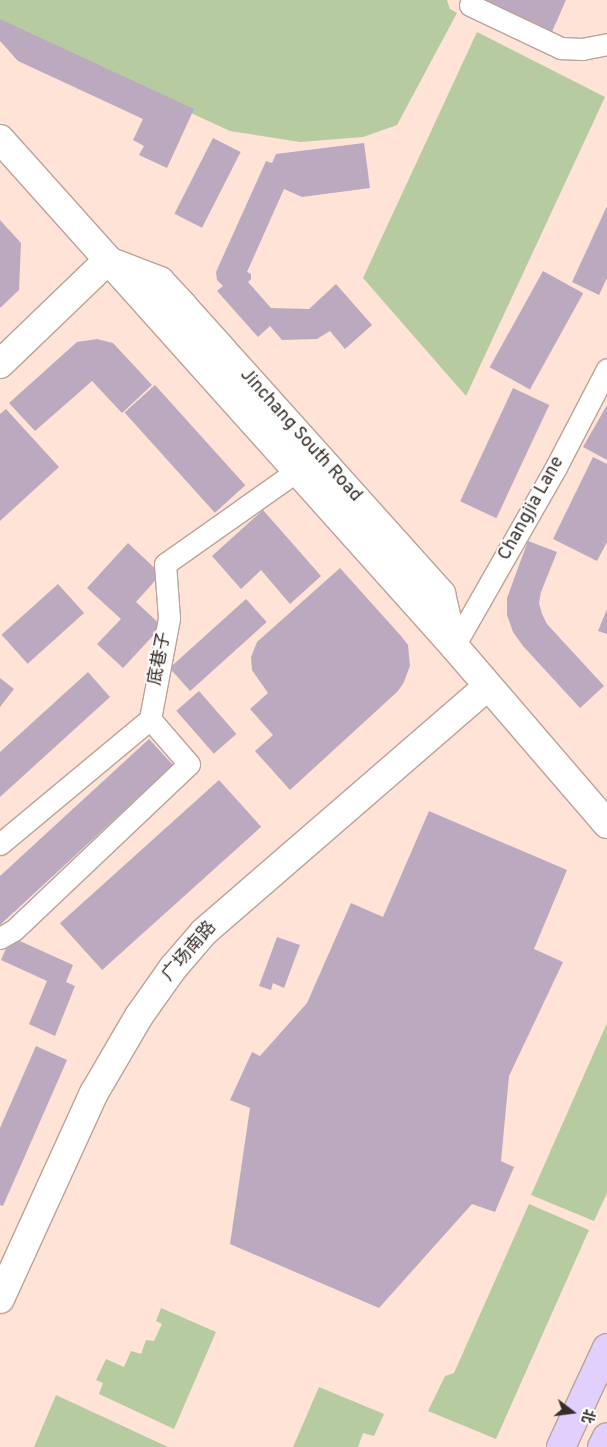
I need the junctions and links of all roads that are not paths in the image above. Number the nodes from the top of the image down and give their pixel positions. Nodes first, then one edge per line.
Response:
1 (470, 5) dead end
2 (607, 44) edge
3 (0, 138) edge
4 (107, 261) junction
5 (0, 364) edge
6 (607, 370) edge
7 (296, 471) junction
8 (454, 646) junction
9 (487, 687) junction
10 (150, 719) junction
11 (604, 822) edge
12 (0, 844) edge
13 (0, 938) edge
14 (0, 1299) edge
15 (607, 1348) edge
16 (607, 1437) edge
17 (561, 1447) edge
18 (602, 1447) edge

1 - 2 street
3 - 4 street, Jinchang South Road
4 - 5 street
4 - 7 street, Jinchang South Road
4 - 8 street, Jinchang South Road
6 - 8 street, Changjia Lane
7 - 8 street, Jinchang South Road
7 - 10 street, 底巷子
8 - 9 street, Jinchang South Road
9 - 11 street, Jinchang South Road
9 - 14 street, 广场南路
10 - 12 street
10 - 13 street
15 - 17 main road
16 - 18 main road

